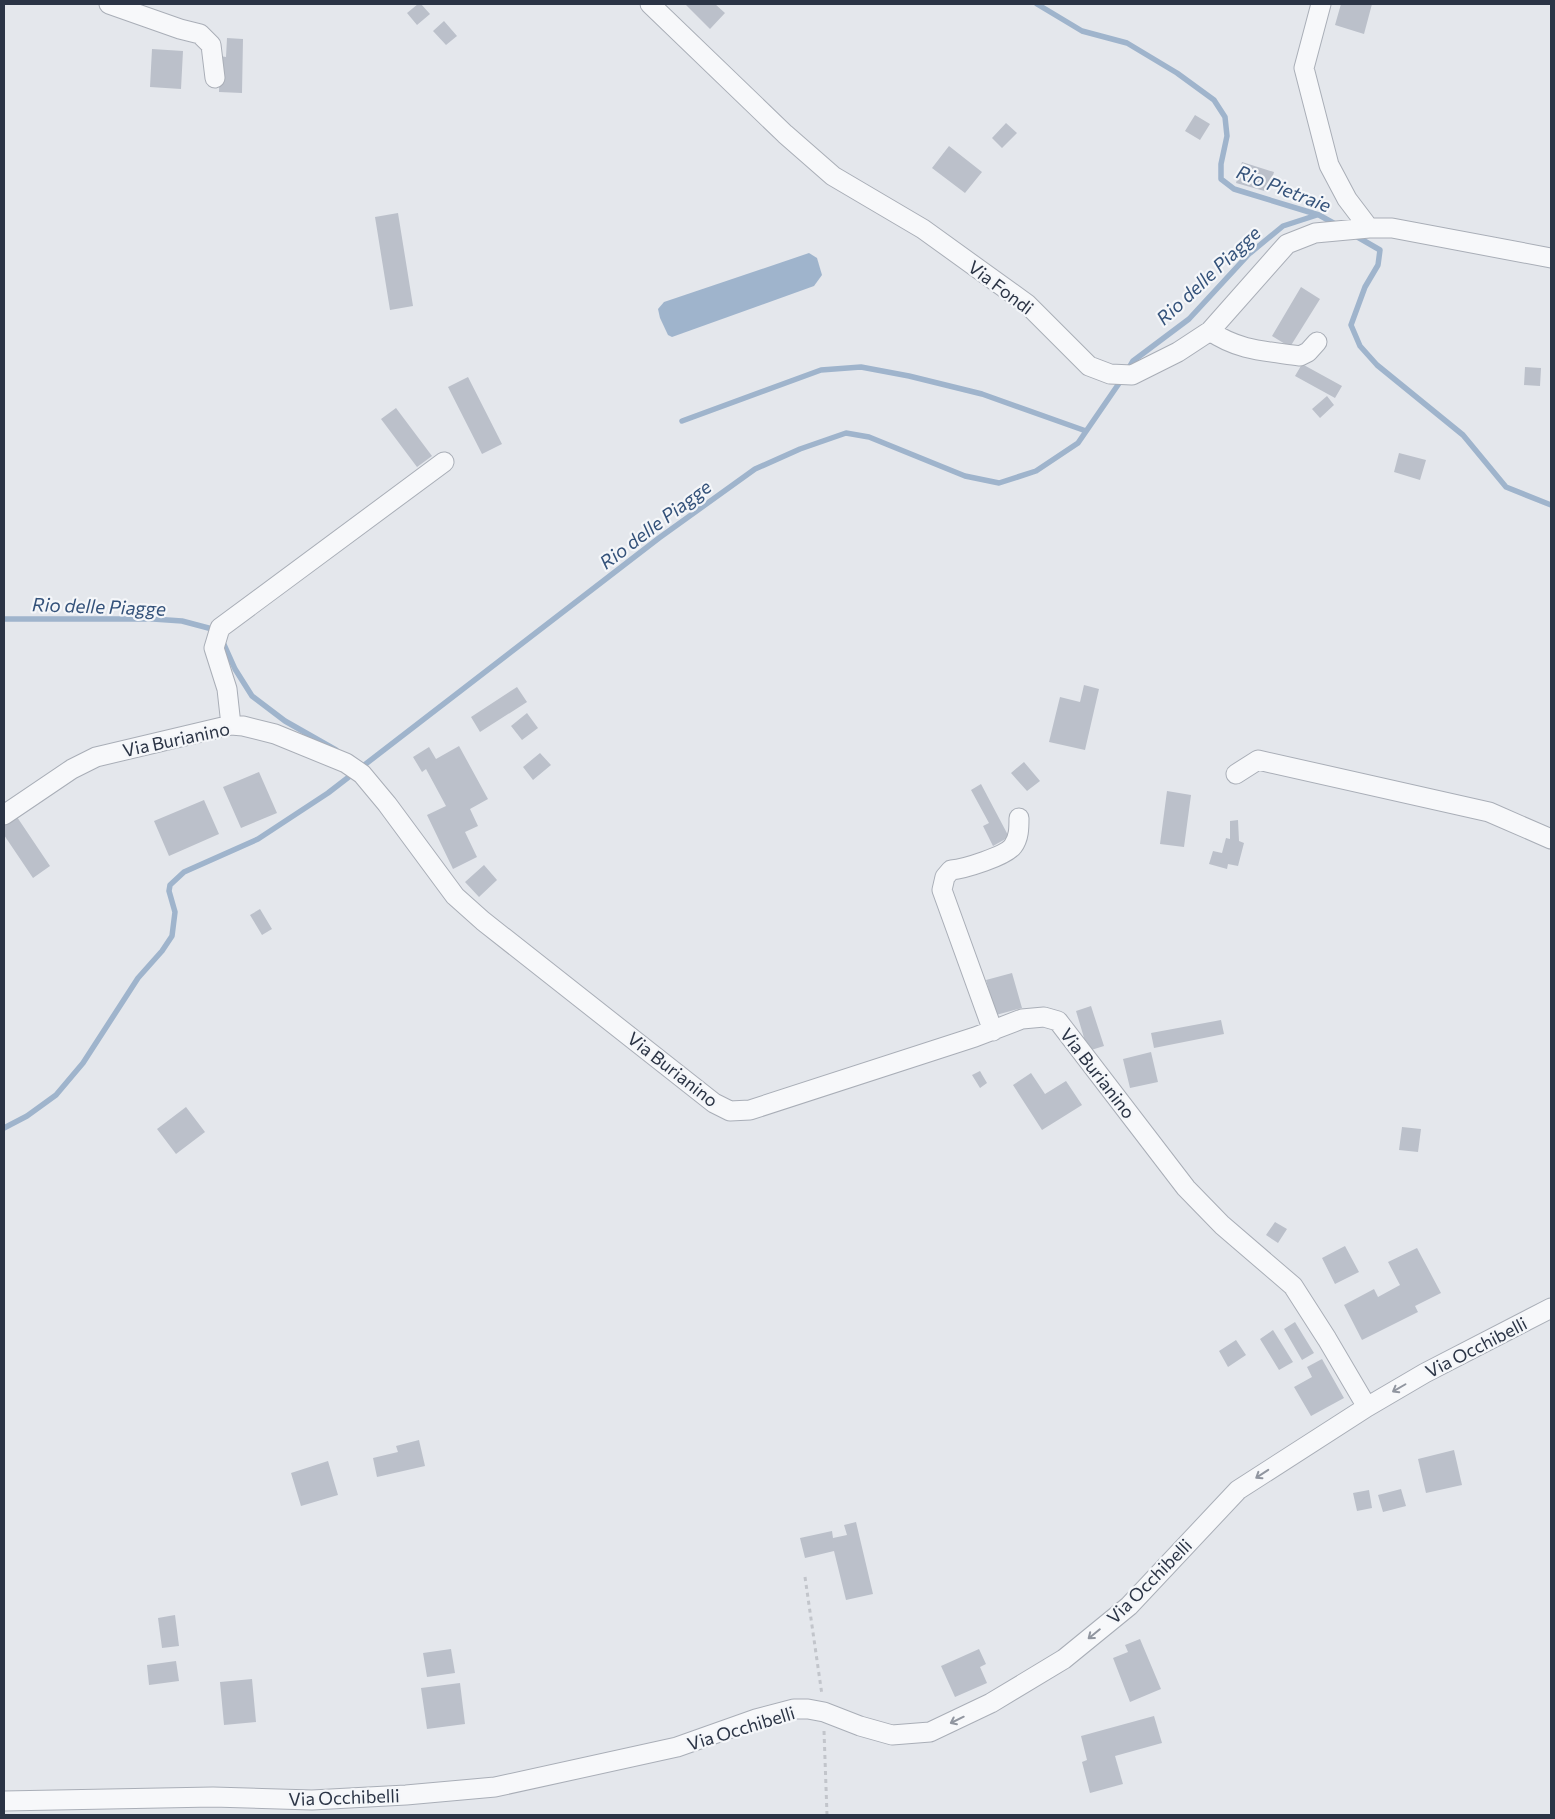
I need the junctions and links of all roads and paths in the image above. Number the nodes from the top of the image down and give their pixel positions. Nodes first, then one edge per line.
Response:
1 (108, 4) edge
2 (650, 4) edge
3 (1321, 4) edge
4 (215, 78) dead end
5 (1369, 228) junction
6 (1551, 258) edge
7 (1210, 331) junction
8 (1317, 342) dead end
9 (444, 462) dead end
10 (231, 725) junction
11 (1236, 774) dead end
12 (4, 815) edge
13 (1019, 818) dead end
14 (1551, 839) edge
15 (993, 1031) junction
16 (1551, 1308) edge
17 (1367, 1406) junction
18 (4, 1801) edge

1 - 4 street
2 - 7 street, Via Fondi
3 - 5 street
5 - 6 street, Via Fondi
5 - 7 street, Via Fondi
7 - 8 street
9 - 10 street
10 - 12 street, Via Burianino
10 - 15 street, Via Burianino
11 - 14 street
13 - 15 street
15 - 17 street, Via Burianino
16 -> 17 street, Via Occhibelli
17 -> 18 street, Via Occhibelli

